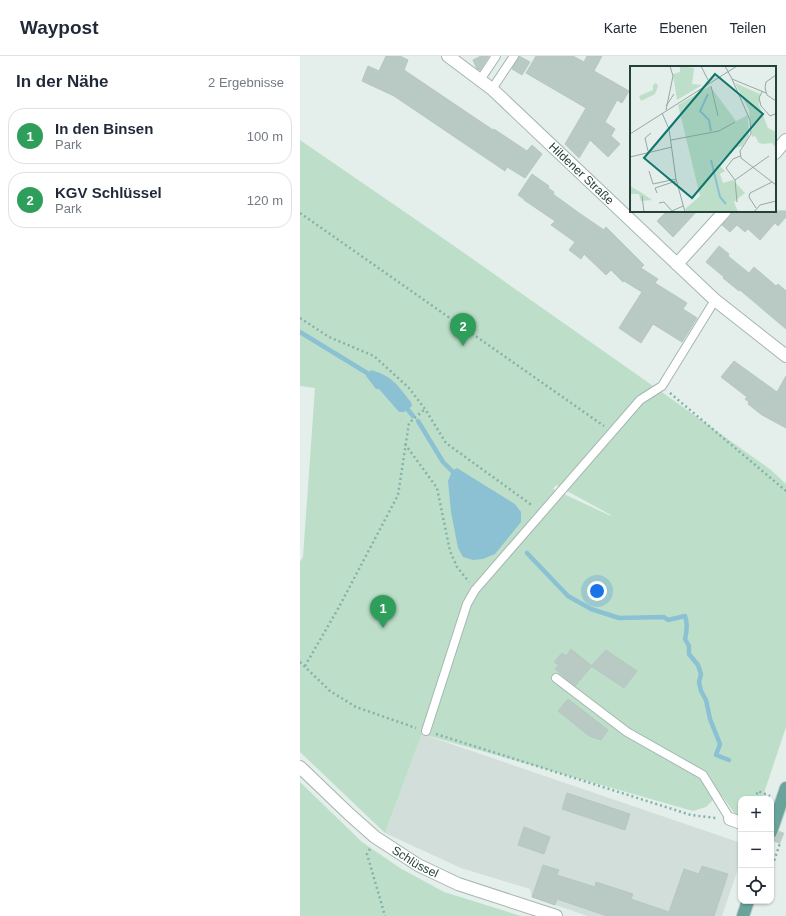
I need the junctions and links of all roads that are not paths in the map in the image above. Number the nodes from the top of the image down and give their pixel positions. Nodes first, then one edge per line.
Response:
1 (448, 56) edge
2 (496, 56) edge
3 (514, 56) edge
4 (480, 80) junction
5 (492, 89) junction
6 (786, 140) edge
7 (776, 152) edge
8 (724, 212) edge
9 (677, 264) junction
10 (715, 300) junction
11 (786, 356) edge
12 (556, 678) dead end
13 (426, 731) road end
14 (300, 767) edge
15 (786, 788) edge
16 (736, 821) edge
17 (774, 823) edge
18 (747, 904) edge
19 (556, 916) edge
20 (742, 916) edge

1 - 4 street, Hildener Straße
2 - 4 lane
3 - 5 lane
4 - 5 street, Hildener Straße
5 - 9 street, Hildener Straße
6 - 7 street
8 - 9 street
9 - 10 street, Hildener Straße
10 - 11 street, Hildener Straße
10 - 13 lane
12 - 16 lane
14 - 19 street, Schlüssel
15 - 17 main road
18 - 20 main road

